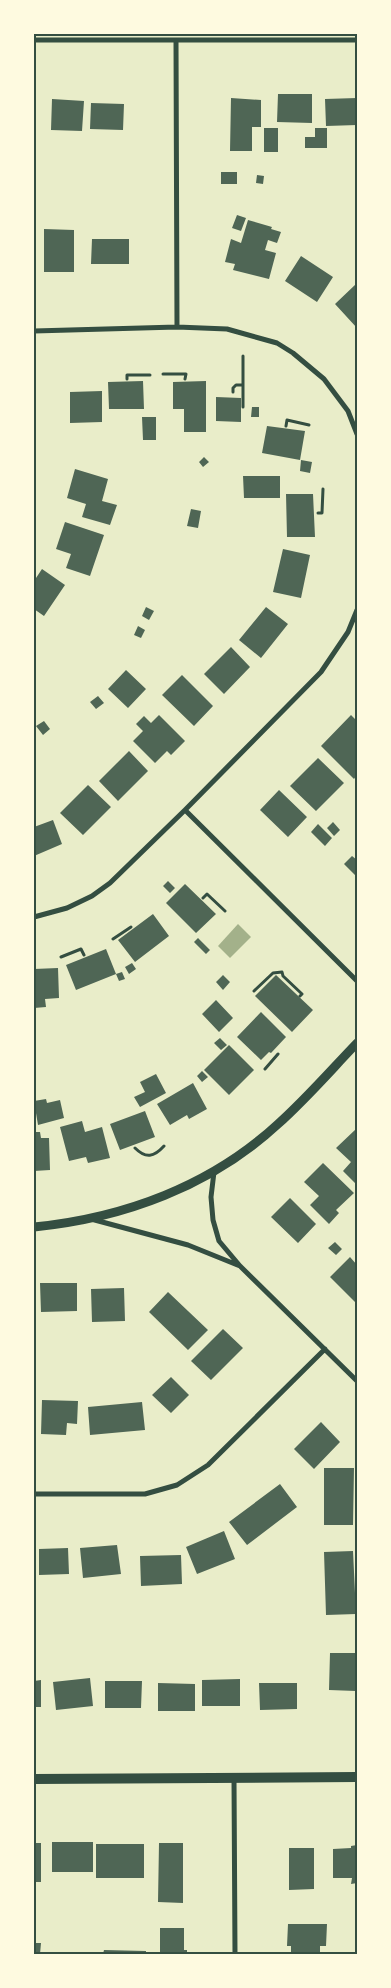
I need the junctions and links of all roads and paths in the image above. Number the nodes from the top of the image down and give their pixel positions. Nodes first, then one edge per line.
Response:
1 (34, 40) edge
2 (176, 40) junction
3 (357, 40) edge
4 (177, 327) junction
5 (34, 331) edge
6 (242, 356) dead end
7 (163, 374) dead end
8 (150, 375) dead end
9 (127, 379) dead end
10 (185, 379) dead end
11 (243, 385) junction
12 (233, 392) dead end
13 (243, 407) dead end
14 (309, 425) dead end
15 (286, 426) dead end
16 (357, 434) edge
17 (322, 489) dead end
18 (318, 513) dead end
19 (357, 610) edge
20 (185, 810) junction
21 (203, 898) dead end
22 (224, 911) dead end
23 (34, 917) edge
24 (131, 927) dead end
25 (114, 939) dead end
26 (84, 955) dead end
27 (61, 958) dead end
28 (357, 981) edge
29 (254, 991) dead end
30 (300, 996) dead end
31 (357, 1043) edge
32 (278, 1054) dead end
33 (264, 1069) dead end
34 (164, 1146) dead end
35 (135, 1148) dead end
36 (214, 1172) junction
37 (90, 1219) junction
38 (34, 1227) edge
39 (240, 1266) junction
40 (325, 1349) junction
41 (357, 1381) edge
42 (34, 1494) edge
43 (357, 1777) edge
44 (34, 1779) edge
45 (234, 1779) junction
46 (235, 1954) edge

1 - 2 street
2 - 3 street
2 - 4 street
4 - 5 street
4 - 16 street
6 - 11 path
7 - 10 path
8 - 9 path
11 - 12 path
11 - 13 path
14 - 15 path
17 - 18 path
19 - 20 street
20 - 23 street
20 - 28 street
21 - 22 path
24 - 25 path
26 - 27 path
29 - 30 path
31 - 36 street
32 - 33 path
34 - 35 path
36 - 37 street
36 - 39 street
37 - 38 street
37 - 39 street
39 - 40 street
40 - 41 street
40 - 42 street
43 - 45 main road
44 - 45 main road
45 - 46 street

